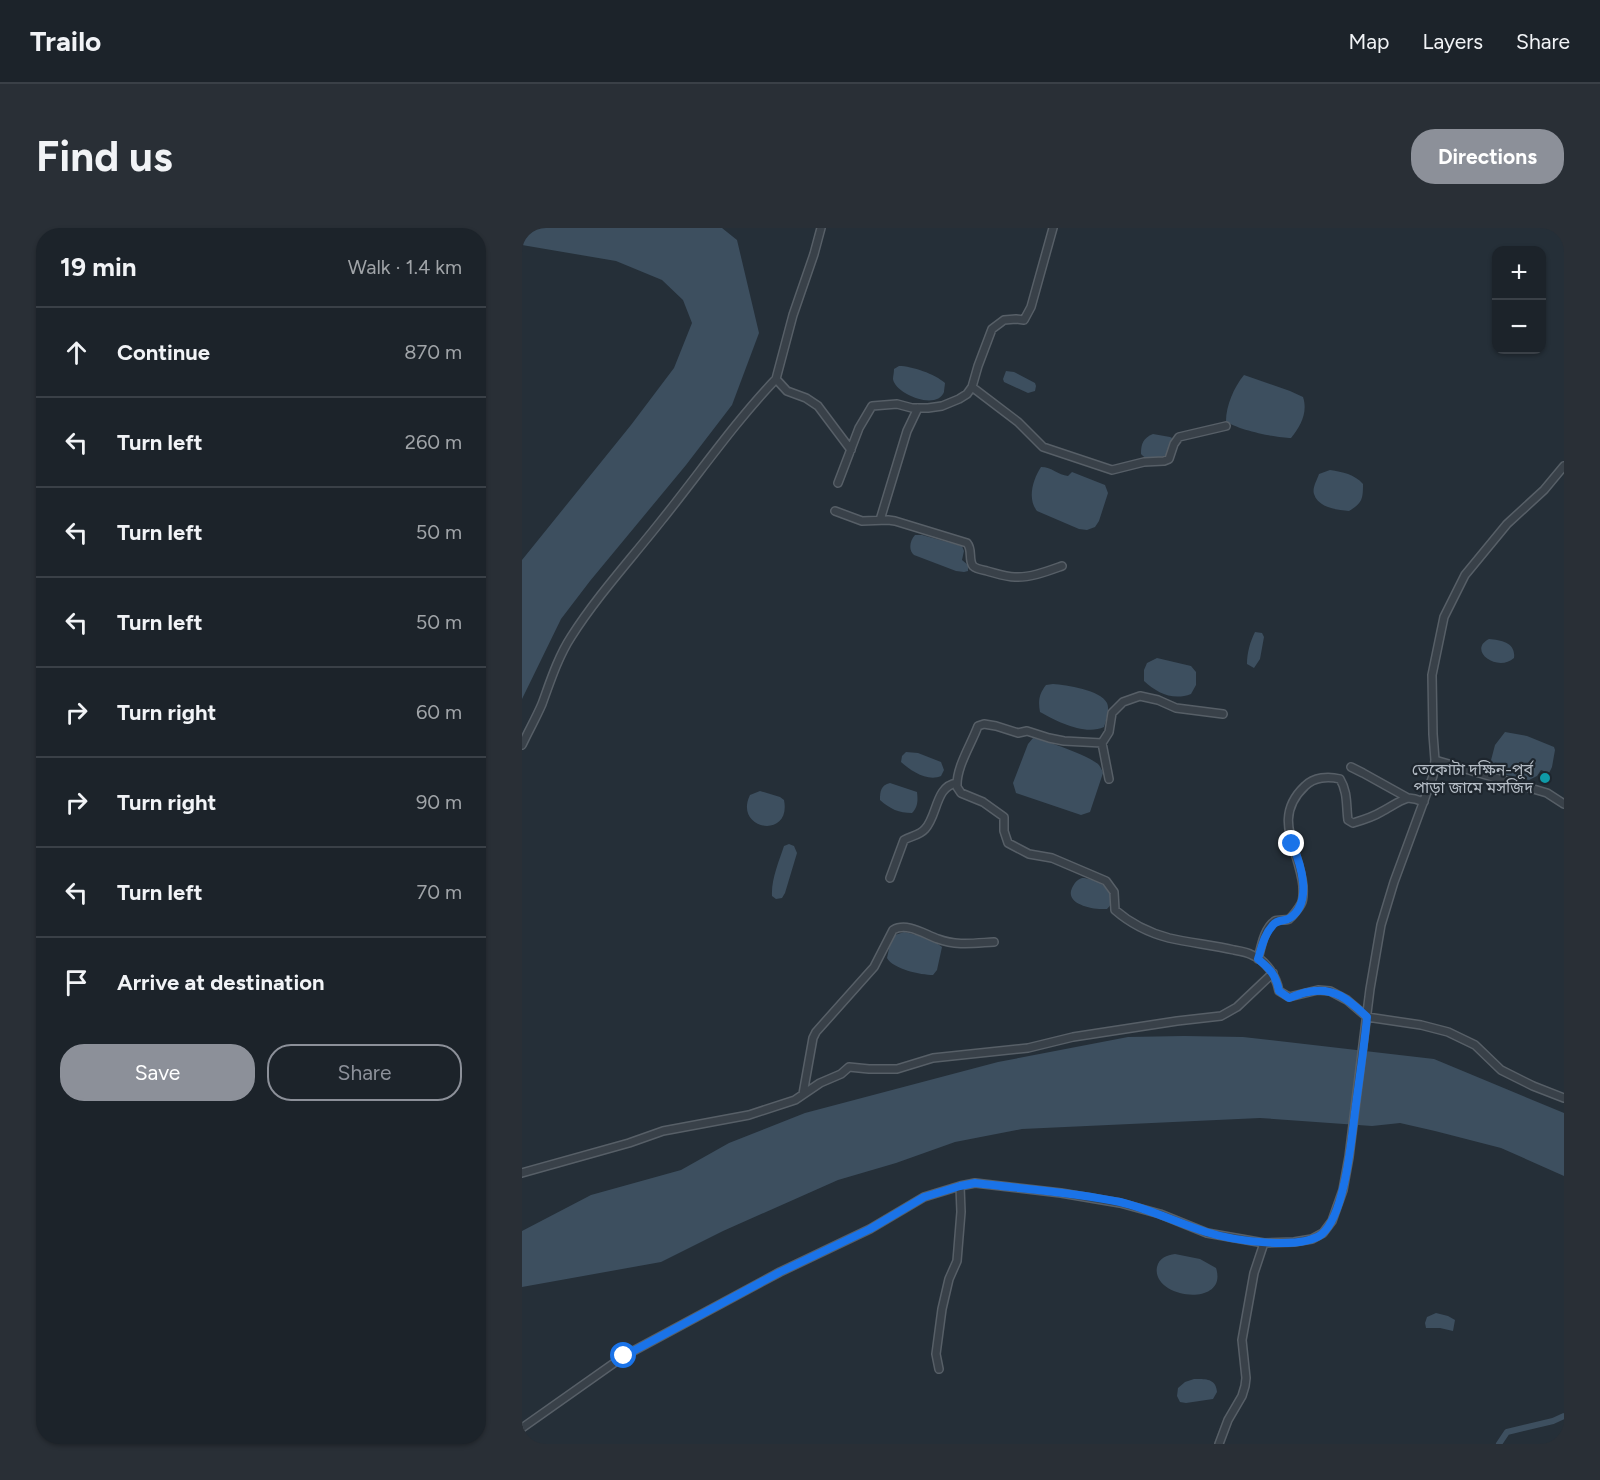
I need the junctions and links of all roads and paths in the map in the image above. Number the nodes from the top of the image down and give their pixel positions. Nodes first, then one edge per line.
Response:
1 (821, 228) edge
2 (1053, 228) edge
3 (776, 379) junction
4 (972, 387) junction
5 (918, 408) junction
6 (1226, 426) dead end
7 (851, 450) junction
8 (1564, 466) edge
9 (838, 483) dead end
10 (835, 511) dead end
11 (880, 520) junction
12 (1062, 566) dead end
13 (1223, 714) dead end
14 (1102, 743) junction
15 (522, 745) edge
16 (1435, 760) junction
17 (1351, 767) dead end
18 (1109, 779) dead end
19 (957, 783) junction
20 (1408, 798) junction
21 (1424, 802) junction
22 (1564, 804) edge
23 (890, 878) dead end
24 (994, 942) dead end
25 (1258, 959) junction
26 (1273, 974) junction
27 (1367, 1017) junction
28 (803, 1094) junction
29 (1564, 1098) edge
30 (522, 1173) edge
31 (960, 1186) junction
32 (1264, 1243) junction
33 (939, 1369) dead end
34 (522, 1428) edge
35 (1219, 1444) edge

1 - 3 street
2 - 4 street
3 - 7 street
3 - 15 street
4 - 5 street
4 - 6 street
5 - 7 street
5 - 11 street
7 - 9 street
8 - 16 street
10 - 11 street
11 - 12 street
13 - 14 street
14 - 18 street
14 - 19 street
16 - 21 street
16 - 22 street
17 - 20 street
19 - 23 street
19 - 25 street
20 - 21 street
20 - 25 street
21 - 27 street
24 - 28 street
25 - 26 street
26 - 27 street
26 - 28 street
27 - 29 street
27 - 32 street
28 - 30 street
31 - 32 street
31 - 33 street
31 - 34 street
32 - 35 street

